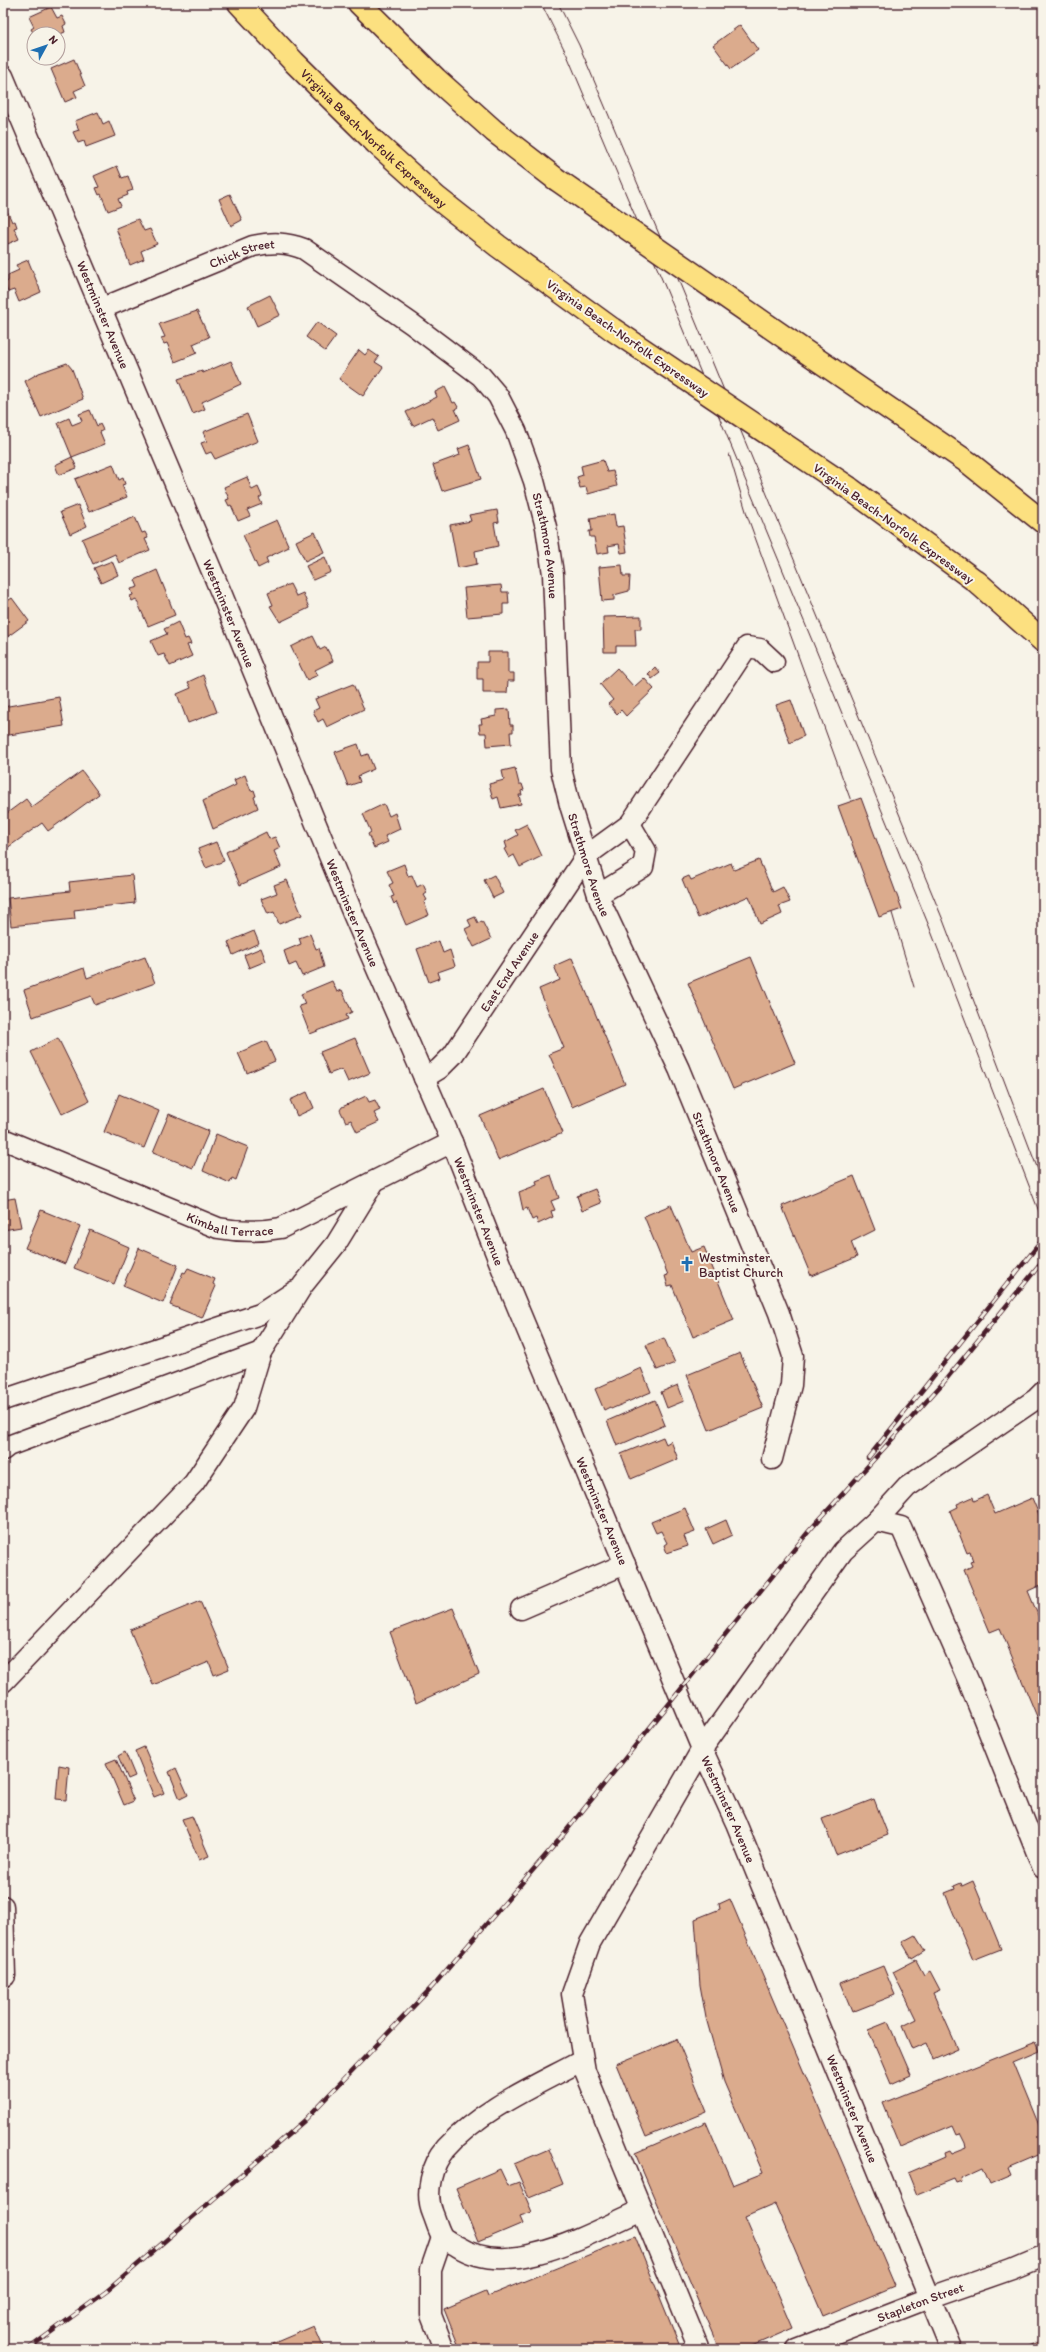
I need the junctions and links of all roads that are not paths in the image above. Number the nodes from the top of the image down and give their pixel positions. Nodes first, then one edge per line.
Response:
1 (359, 3) edge
2 (240, 4) edge
3 (3, 76) edge
4 (376, 299) joint
5 (100, 309) junction
6 (1043, 522) edge
7 (1043, 641) edge
8 (774, 662) dead end
9 (630, 824) junction
10 (586, 856) junction
11 (598, 895) junction
12 (424, 1078) junction
13 (3, 1139) edge
14 (452, 1142) junction
15 (374, 1182) junction
16 (303, 1285) junction
17 (261, 1352) junction
18 (1043, 1392) edge
19 (3, 1400) edge
20 (3, 1450) edge
21 (772, 1459) dead end
22 (876, 1521) junction
23 (625, 1564) junction
24 (521, 1609) dead end
25 (3, 1682) edge
26 (702, 1749) junction
27 (1043, 1868) edge
28 (3, 1906) edge
29 (5, 1976) dead end
30 (583, 2060) junction
31 (642, 2210) junction
32 (442, 2237) junction
33 (1043, 2256) edge
34 (929, 2298) junction
35 (808, 2347) edge
36 (444, 2349) edge
37 (699, 2349) edge
38 (951, 2349) edge

1 - 6 highway, bridge
2 - 7 highway, Virginia Beach-Norfolk Expressway, bridge
3 - 5 street, Westminster Avenue
4 - 5 street, Chick Street
4 - 10 street, Strathmore Avenue
5 - 12 street, Westminster Avenue
8 - 9 street
9 - 10 street
9 - 11 street
10 - 11 street, Strathmore Avenue
10 - 12 street, East End Avenue
11 - 21 street, Strathmore Avenue
12 - 14 street, Westminster Avenue
13 - 15 street, Kimball Terrace
14 - 15 street, Kimball Terrace
14 - 23 street, Westminster Avenue
15 - 16 street
16 - 17 street
16 - 19 street
17 - 20 street
17 - 25 street
18 - 22 street
22 - 26 street
22 - 27 street
23 - 24 street
23 - 26 street, Westminster Avenue
26 - 30 street
26 - 34 street, Westminster Avenue
28 - 29 street
30 - 31 street
30 - 32 street
31 - 32 street
31 - 37 street
32 - 36 street
33 - 34 street, Stapleton Street
34 - 35 street, Stapleton Street
34 - 38 street, Westminster Avenue

